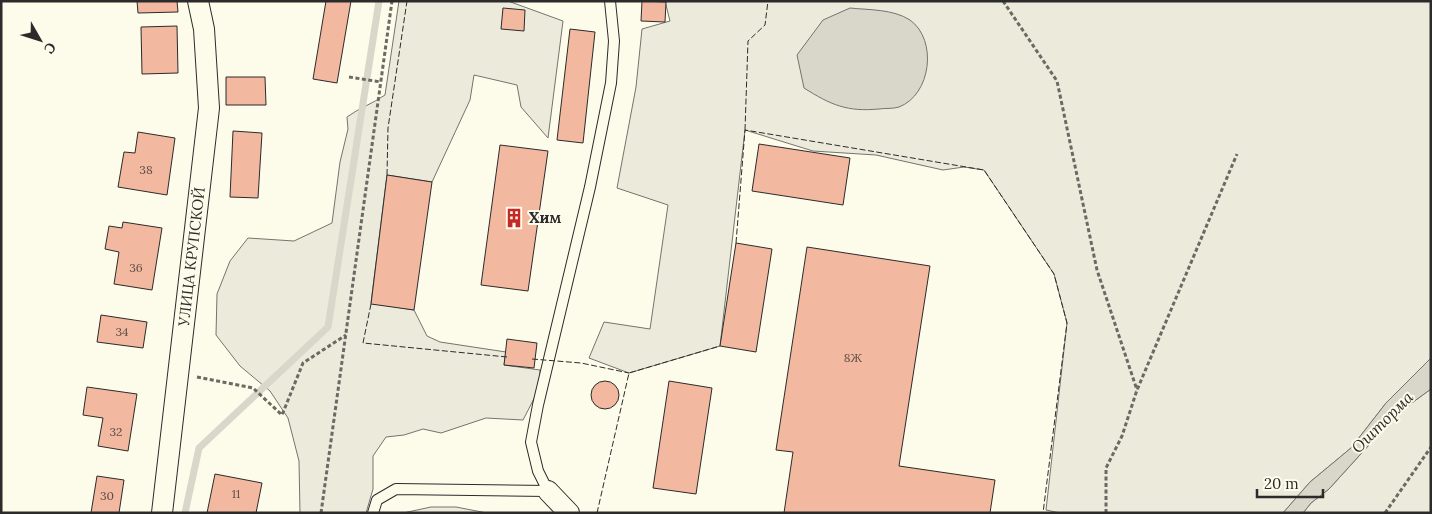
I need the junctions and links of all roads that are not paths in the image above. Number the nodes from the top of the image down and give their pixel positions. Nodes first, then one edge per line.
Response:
1 (198, 1) edge
2 (610, 1) edge
3 (548, 491) junction
4 (162, 513) edge
5 (373, 513) edge
6 (569, 513) edge

1 - 4 street, УЛИЦА КРУПСКОЙ
2 - 3 lane
3 - 5 lane
3 - 6 street

